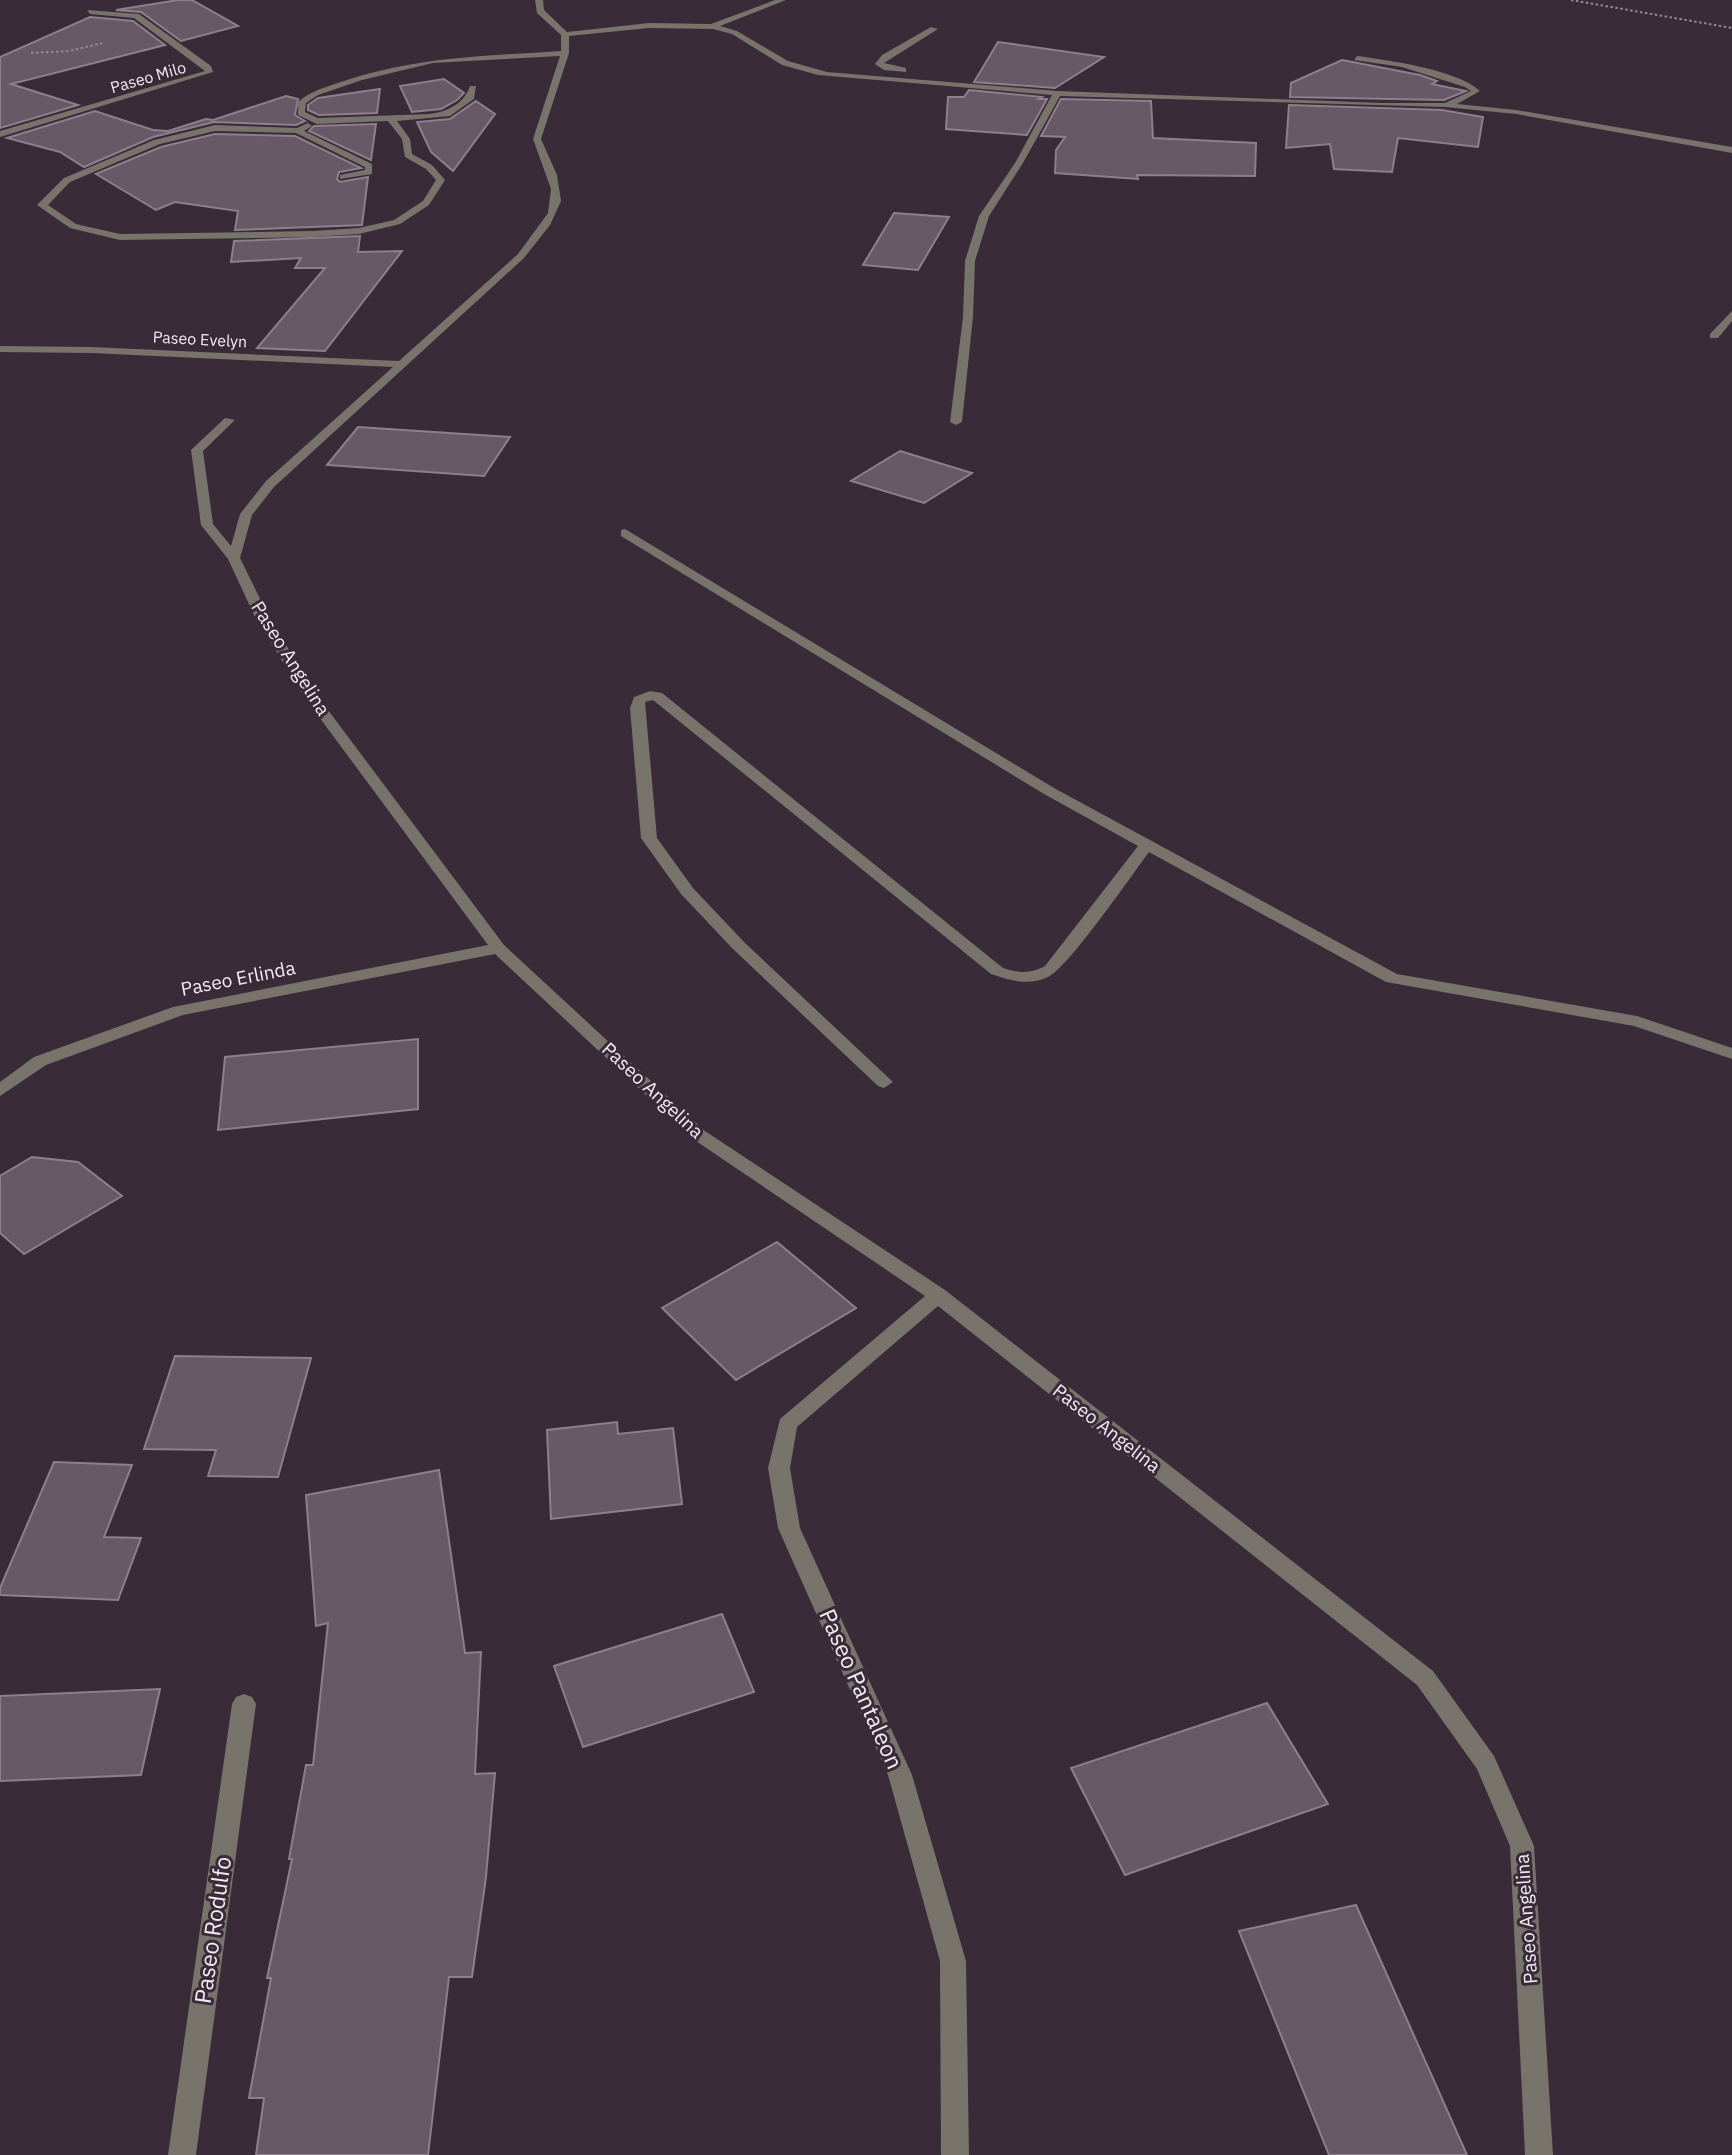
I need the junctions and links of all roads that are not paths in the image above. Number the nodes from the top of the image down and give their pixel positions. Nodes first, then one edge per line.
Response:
1 (539, 0) edge
2 (782, 0) edge
3 (90, 12) dead end
4 (711, 27) junction
5 (934, 29) dead end
6 (565, 34) junction
7 (565, 52) junction
8 (1357, 58) dead end
9 (927, 82) junction
10 (473, 88) dead end
11 (1057, 93) junction
12 (1445, 105) junction
13 (392, 120) junction
14 (317, 121) junction
15 (298, 131) junction
16 (0, 134) edge
17 (1732, 150) edge
18 (343, 177) dead end
19 (1732, 314) edge
20 (1714, 336) dead end
21 (0, 349) edge
22 (399, 364) junction
23 (229, 420) dead end
24 (956, 422) dead end
25 (625, 533) dead end
26 (234, 558) junction
27 (1147, 844) junction
28 (498, 948) junction
29 (1732, 1054) edge
30 (884, 1082) dead end
31 (0, 1090) edge
32 (938, 1295) junction
33 (244, 1704) dead end
34 (182, 2155) edge
35 (955, 2155) edge
36 (1539, 2155) edge

1 - 6 street
2 - 4 street
3 - 16 street, Paseo Milo
4 - 6 street
4 - 9 street
5 - 9 street
6 - 7 street
7 - 14 street
7 - 22 street
8 - 12 street
9 - 11 street
10 - 13 street
11 - 12 street
11 - 24 street
12 - 17 street
13 - 14 street
13 - 15 street
14 - 15 street
15 - 18 street
19 - 20 street
21 - 22 street, Paseo Evelyn
22 - 26 street
23 - 26 street, Paseo Angelina
25 - 27 street
26 - 28 street, Paseo Angelina
27 - 29 street
27 - 30 street
28 - 31 street, Paseo Erlinda
28 - 32 street, Paseo Angelina
32 - 35 street, Paseo Pantaleon
32 - 36 street, Paseo Angelina
33 - 34 street, Paseo Rodulfo

